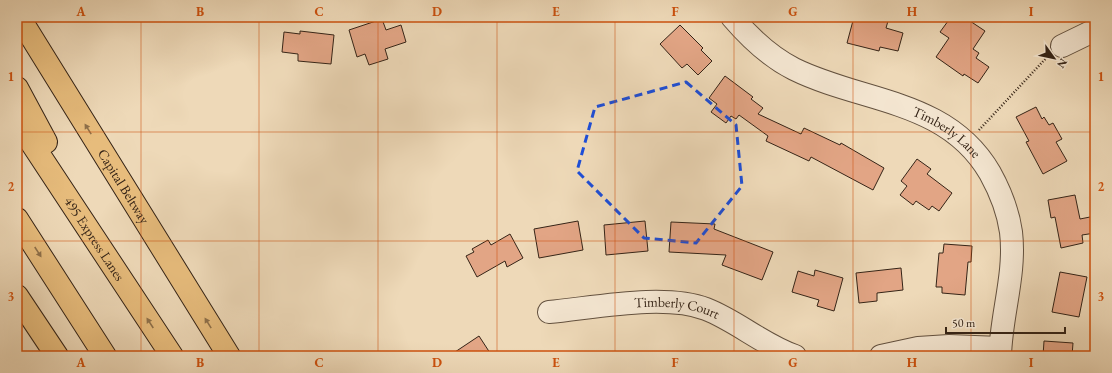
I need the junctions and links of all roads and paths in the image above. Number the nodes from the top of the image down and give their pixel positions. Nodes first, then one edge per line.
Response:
1 (19, 17) edge
2 (732, 17) edge
3 (1095, 30) edge
4 (1057, 49) joint
5 (17, 88) edge
6 (17, 121) edge
7 (967, 144) junction
8 (17, 219) edge
9 (114, 268) junction
10 (17, 296) edge
11 (17, 300) edge
12 (548, 312) dead end
13 (39, 330) junction
14 (1000, 352) edge
15 (57, 356) edge
16 (105, 356) edge
17 (172, 356) edge
18 (229, 356) edge
19 (795, 356) edge
20 (881, 356) edge

18 -> 1 highway, Capital Beltway
2 - 7 street, Timberly Lane
3 - 4 street
4 - 7 path
5 - 9 highway
6 - 9 highway, 495 Express Lanes
7 - 14 street, Timberly Lane
8 -> 16 highway
17 -> 9 highway, 495 Express Lanes
10 - 13 highway
11 - 13 highway
12 - 19 street, Timberly Court
13 - 15 highway
14 - 20 street

